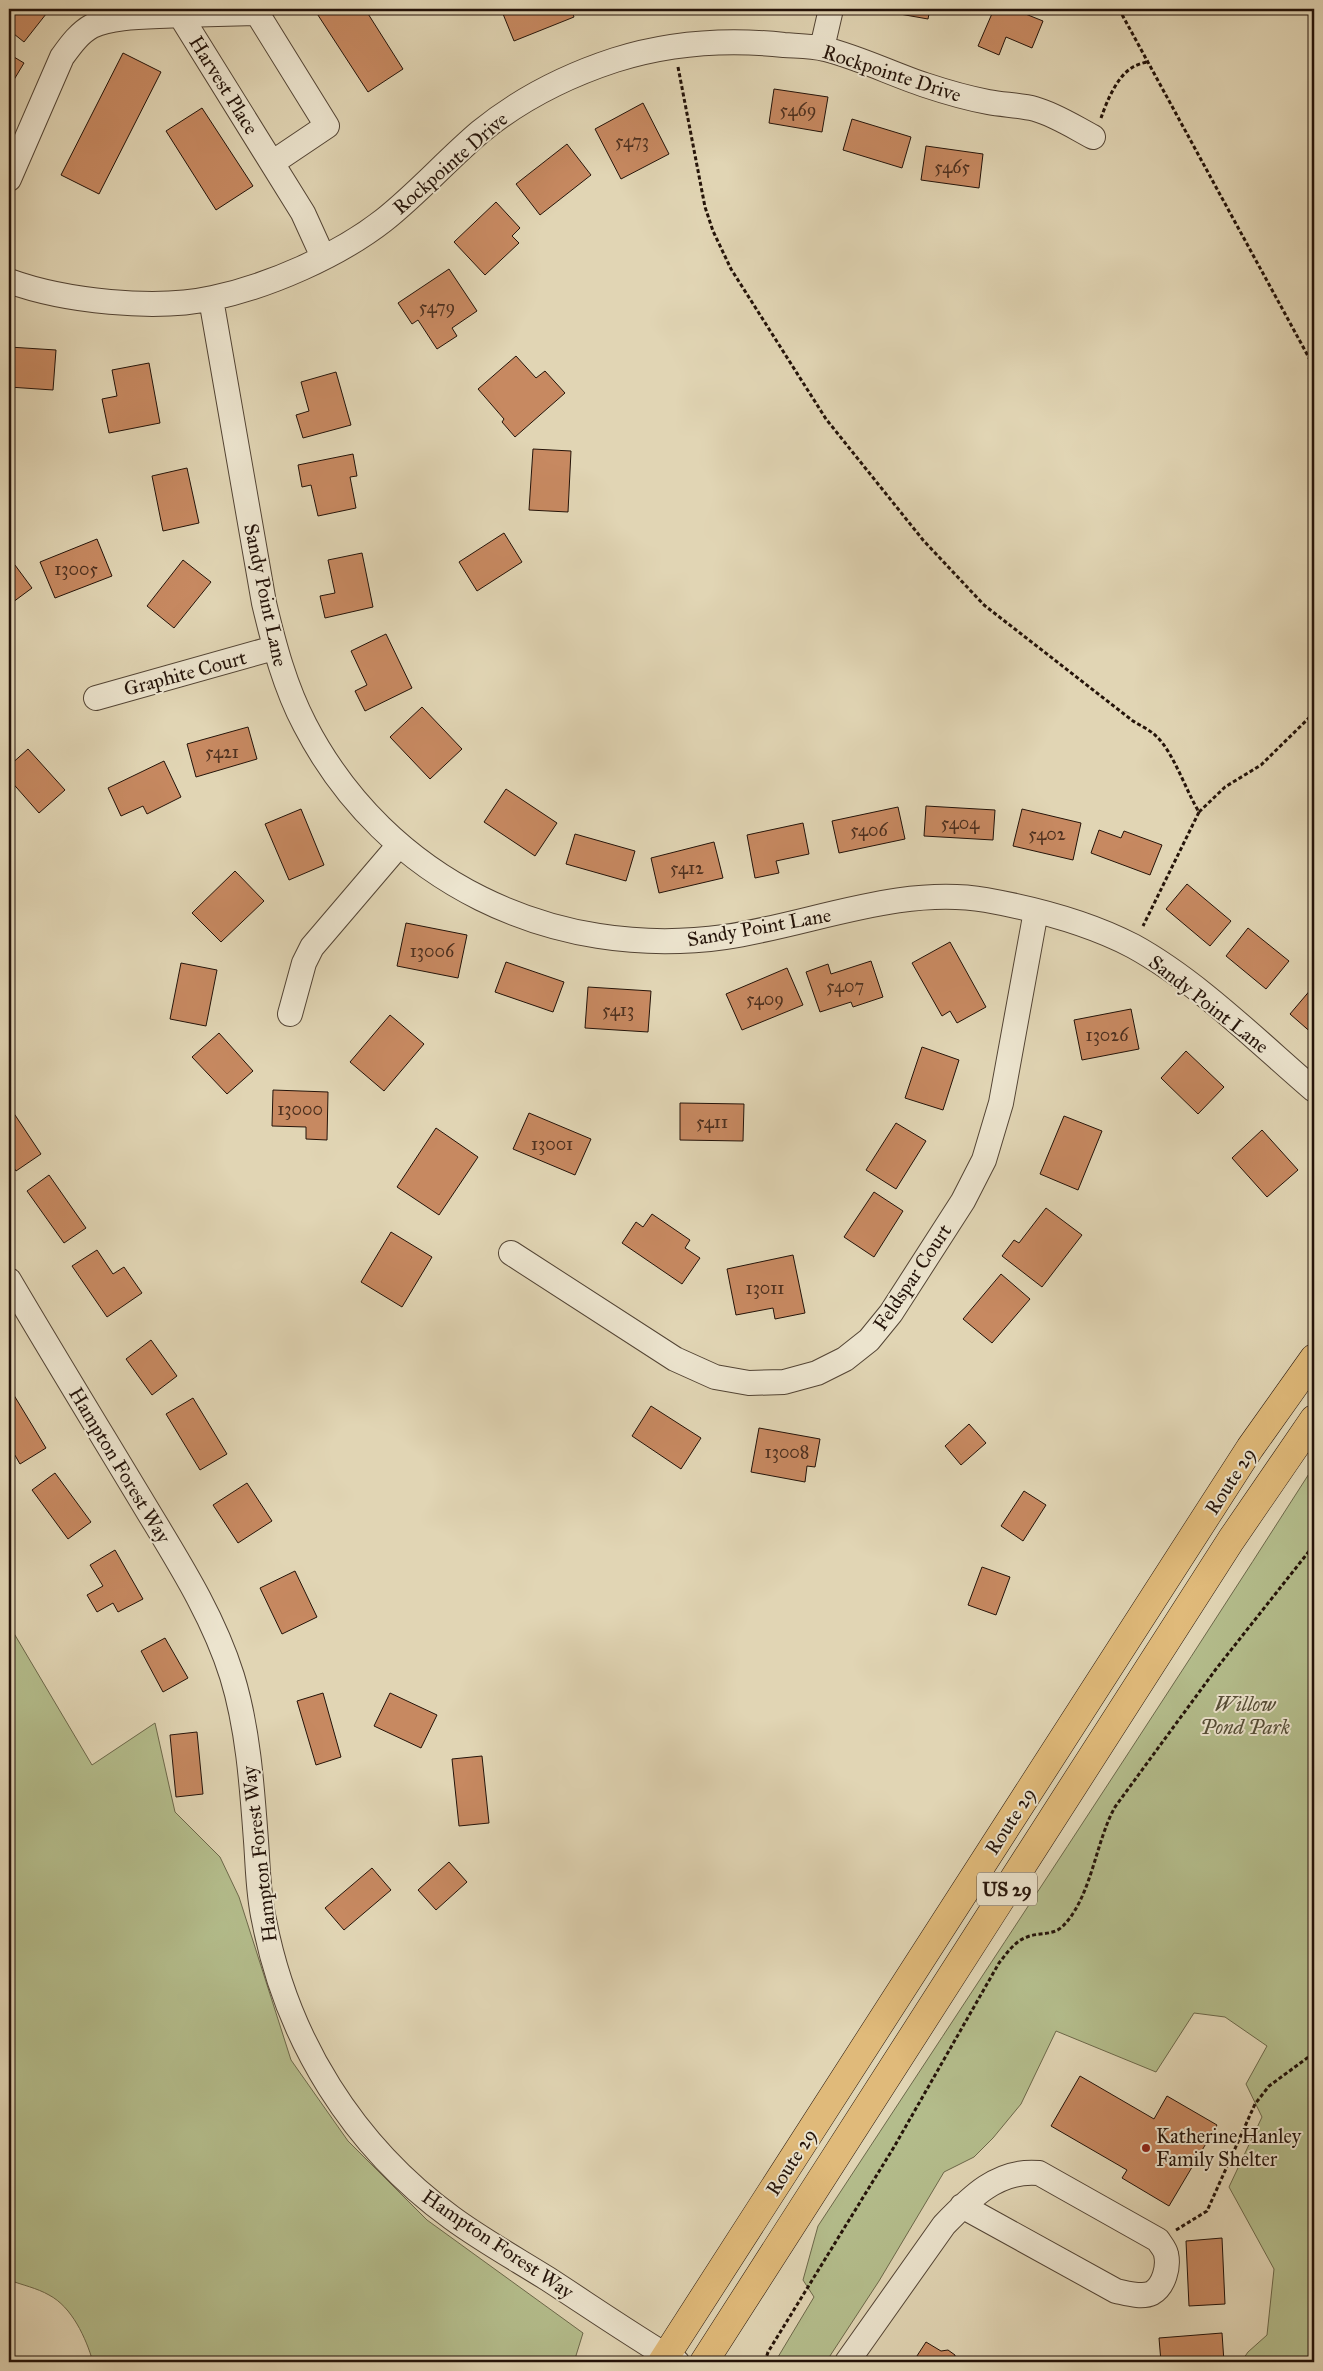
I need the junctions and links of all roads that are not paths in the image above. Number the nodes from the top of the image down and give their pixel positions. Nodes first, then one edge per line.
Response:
1 (831, 9) edge
2 (180, 15) junction
3 (822, 48) junction
4 (1094, 137) road end
5 (272, 164) junction
6 (9, 179) edge
7 (322, 257) junction
8 (9, 281) edge
9 (211, 299) junction
10 (274, 648) junction
11 (96, 698) dead end
12 (399, 844) junction
13 (1036, 911) junction
14 (290, 1014) dead end
15 (1314, 1090) edge
16 (511, 1253) dead end
17 (9, 1280) edge
18 (1314, 1358) edge
19 (1314, 1419) edge
20 (962, 2206) junction
21 (668, 2360) edge
22 (704, 2362) edge
23 (846, 2362) edge

1 - 3 street
2 - 5 street, Harvest Place
2 - 5 street
2 - 6 street, Harvest Place
3 - 4 street, Rockpointe Drive
3 - 7 street, Rockpointe Drive
5 - 7 street, Harvest Place
7 - 9 street, Rockpointe Drive
8 - 9 street, Rockpointe Drive
9 - 10 street, Sandy Point Lane
10 - 11 street, Graphite Court
10 - 12 street, Sandy Point Lane
12 - 13 street, Sandy Point Lane
12 - 14 street
13 - 15 street, Sandy Point Lane
13 - 16 street, Feldspar Court
17 - 21 street, Hampton Forest Way
18 - 21 main road, Route 29 / US 29
19 - 22 main road, Route 29 / US 29
20 - 20 street
20 - 23 street

